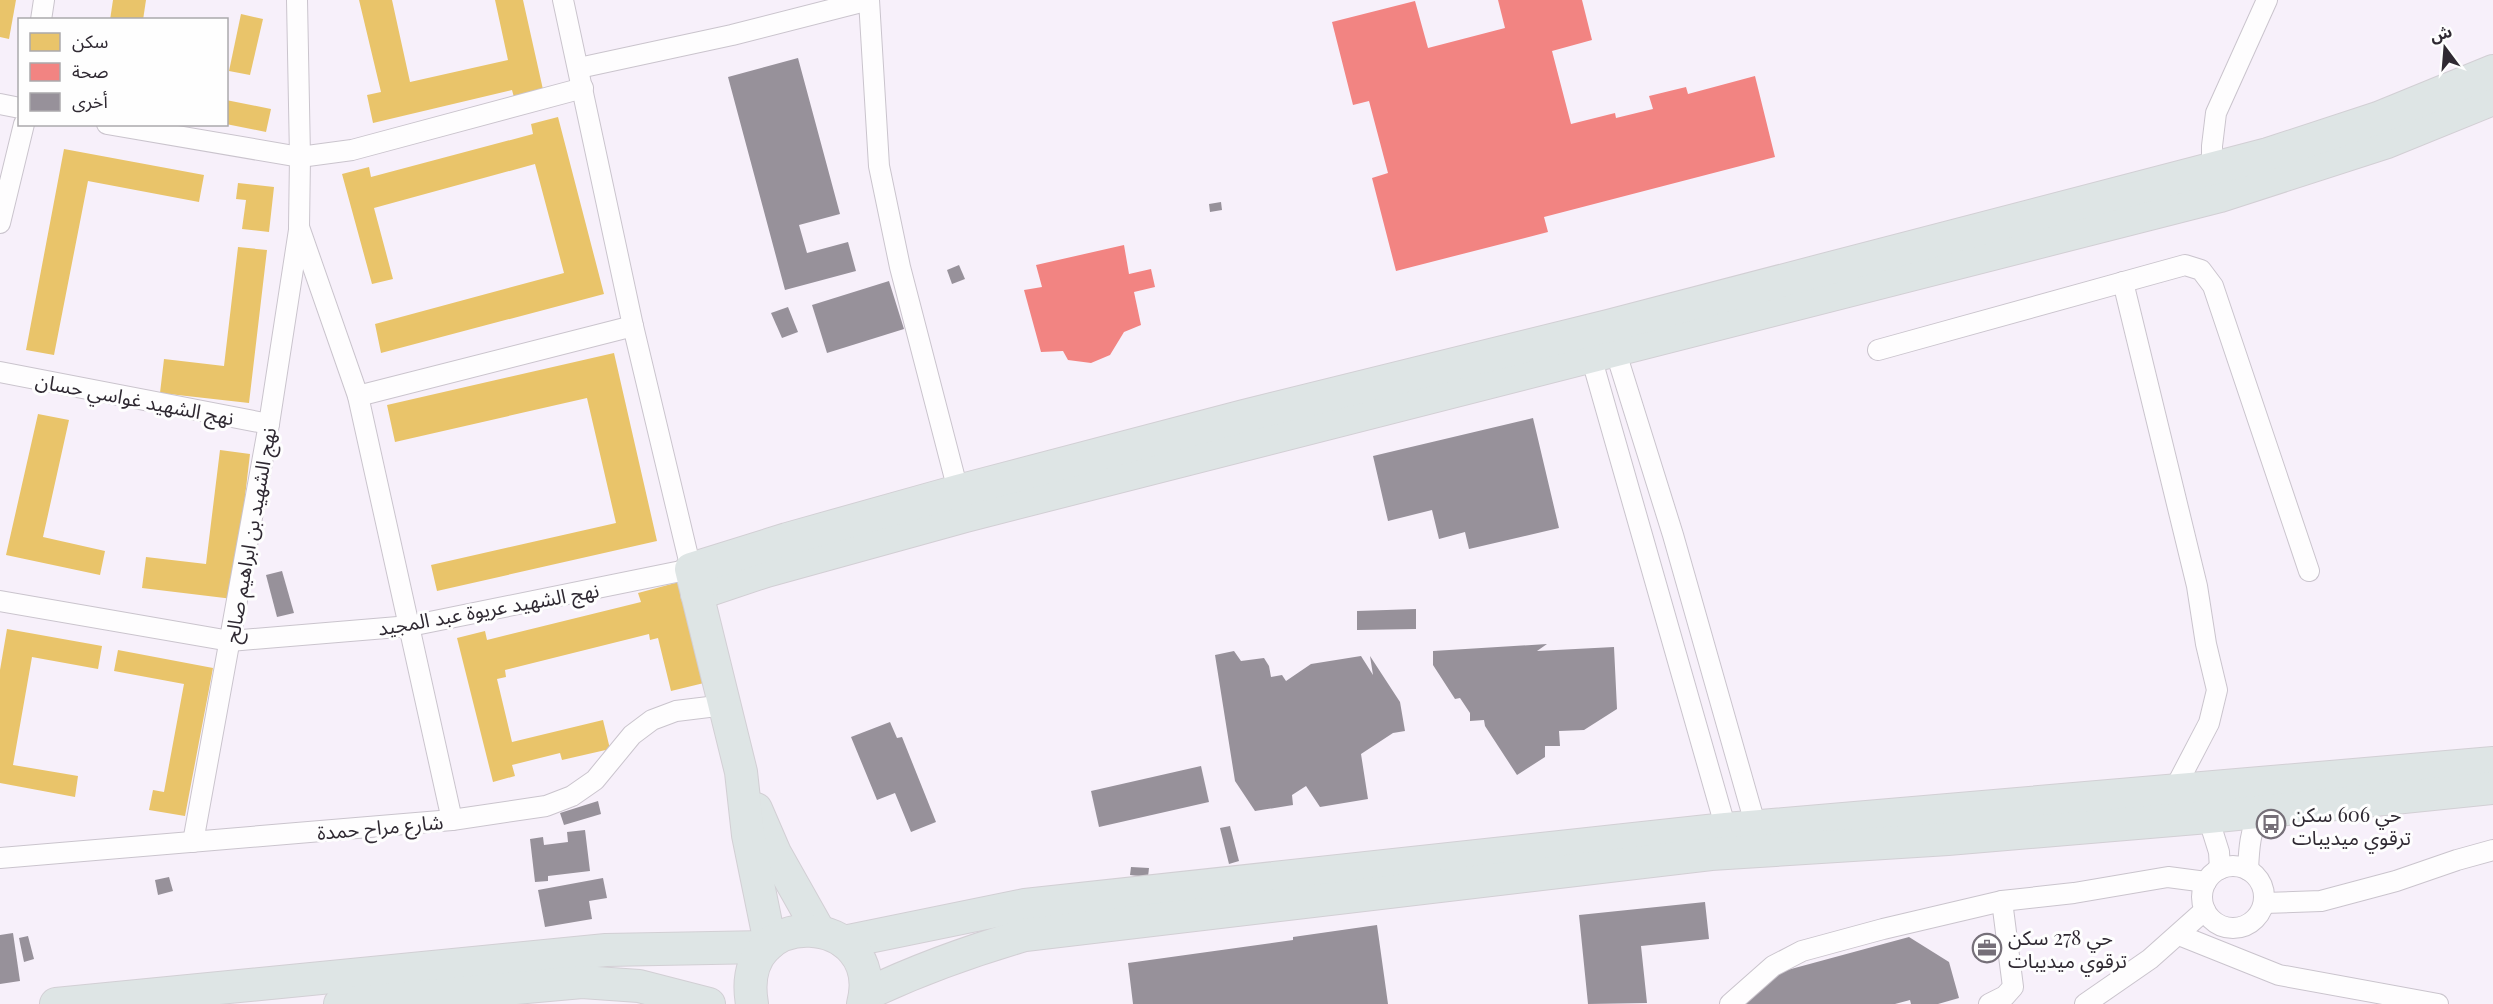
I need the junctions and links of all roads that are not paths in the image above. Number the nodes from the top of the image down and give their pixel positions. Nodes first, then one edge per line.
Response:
1 (44, 0) edge
2 (297, 0) edge
3 (563, 0) edge
4 (2267, 0) edge
5 (41, 18) edge
6 (579, 68) junction
7 (2493, 71) edge
8 (583, 88) junction
9 (2493, 99) edge
10 (0, 104) edge
11 (18, 108) edge
12 (24, 126) edge
13 (119, 126) edge
14 (300, 157) junction
15 (2212, 169) junction
16 (2086, 217) junction
17 (0, 223) edge
18 (299, 227) junction
19 (2123, 282) junction
20 (633, 326) junction
21 (1599, 341) junction
22 (1878, 350) dead end
23 (0, 372) edge
24 (358, 396) junction
25 (269, 424) junction
26 (961, 504) junction
27 (1673, 535) junction
28 (1645, 541) junction
29 (2309, 571) dead end
30 (694, 582) junction
31 (0, 601) edge
32 (410, 627) junction
33 (230, 641) junction
34 (725, 705) junction
35 (2493, 763) edge
36 (741, 772) junction
37 (2493, 788) edge
38 (2174, 790) junction
39 (2260, 812) junction
40 (2208, 817) junction
41 (452, 820) junction
42 (1741, 828) junction
43 (192, 842) junction
44 (2493, 850) edge
45 (0, 858) edge
46 (2248, 870) junction
47 (2213, 876) junction
48 (2002, 901) junction
49 (2264, 903) junction
50 (2205, 910) junction
51 (2179, 934) junction
52 (831, 936) junction
53 (768, 945) junction
54 (864, 1000) edge
55 (56, 1004) edge
56 (340, 1004) edge
57 (709, 1004) edge
58 (752, 1004) edge
59 (1730, 1004) edge
60 (1989, 1004) edge
61 (2085, 1004) edge
62 (2438, 1004) edge

1 - 5 street
2 - 14 street
3 - 6 street
4 - 15 street
6 - 8 street
6 - 26 street
7 - 15 main road
8 - 14 street
8 - 20 street
9 - 16 main road
10 - 11 street
12 - 17 street
13 - 14 street
14 - 18 street
15 - 16 main road
16 - 21 main road
18 - 24 street
18 - 25 street, نهج الشهيد بن ابراهيم صالح
19 - 22 street
19 - 29 street
19 - 38 street
20 - 24 street
20 - 30 street
21 - 26 main road
21 - 27 street
21 - 28 street
23 - 25 street, نهج الشهيد غواسي حسان
24 - 32 street
25 - 33 street, نهج الشهيد بن ابراهيم صالح
26 - 30 main road
27 - 28 street
27 - 42 street
28 - 42 street
30 - 32 street, نهج الشهيد عريوة عبد المجيد
30 - 34 main road
31 - 33 street, نهج الشهيد عريوة عبد المجيد
32 - 33 street, نهج الشهيد عريوة عبد المجيد
32 - 41 street
33 - 43 street, نهج الشهيد بن ابراهيم صالح
34 - 36 main road
34 - 41 street, شارع مراح حمدة
35 - 38 main road
36 - 52 main road
36 - 53 main road
37 - 39 main road
38 - 42 main road
39 - 40 main road
39 - 46 street
40 - 47 street
40 - 54 main road
41 - 43 street, شارع مراح حمدة
42 - 52 main road
43 - 45 street, شارع مراح حمدة
44 - 49 street
46 - 47 street
46 - 49 street
47 - 48 street
47 - 50 street
48 - 59 street
48 - 60 street
49 - 50 street
50 - 51 street
51 - 61 street
51 - 62 street
52 - 53 main road
52 - 54 main road
53 - 55 main road
53 - 58 main road
56 - 57 main road

